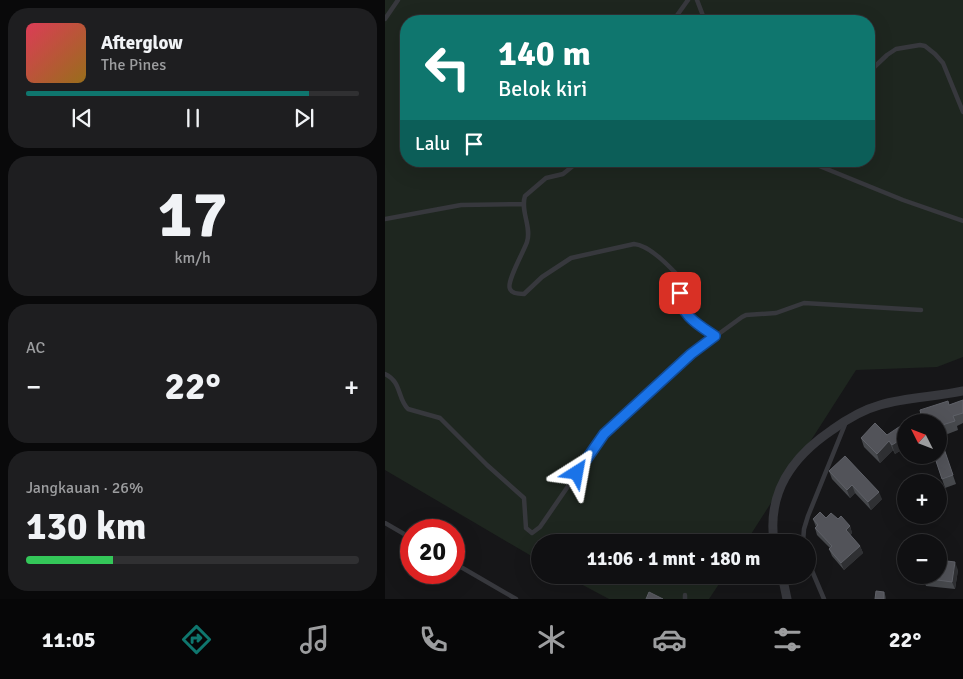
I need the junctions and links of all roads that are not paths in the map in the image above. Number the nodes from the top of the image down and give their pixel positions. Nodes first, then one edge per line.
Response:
1 (398, 0) edge
2 (687, 0) edge
3 (697, 0) edge
4 (677, 15) edge
5 (703, 15) edge
6 (385, 18) edge
7 (875, 66) edge
8 (963, 112) edge
9 (572, 167) edge
10 (822, 167) edge
11 (523, 204) junction
12 (385, 220) edge
13 (963, 221) edge
14 (921, 310) dead end
15 (715, 336) junction
16 (385, 374) edge
17 (963, 391) edge
18 (847, 419) junction
19 (385, 523) edge
20 (400, 532) edge
21 (774, 534) edge
22 (804, 534) edge
23 (465, 569) edge
24 (816, 580) edge
25 (784, 584) edge
26 (515, 599) edge
27 (787, 599) edge
28 (824, 599) edge

1 - 6 lane
2 - 4 lane
3 - 5 lane
7 - 8 lane
9 - 11 lane
10 - 13 lane
11 - 12 lane
11 - 15 lane
14 - 15 lane
15 - 16 lane
17 - 18 street
18 - 21 street
18 - 22 lane
19 - 20 lane
23 - 26 lane
24 - 28 lane
25 - 27 street

